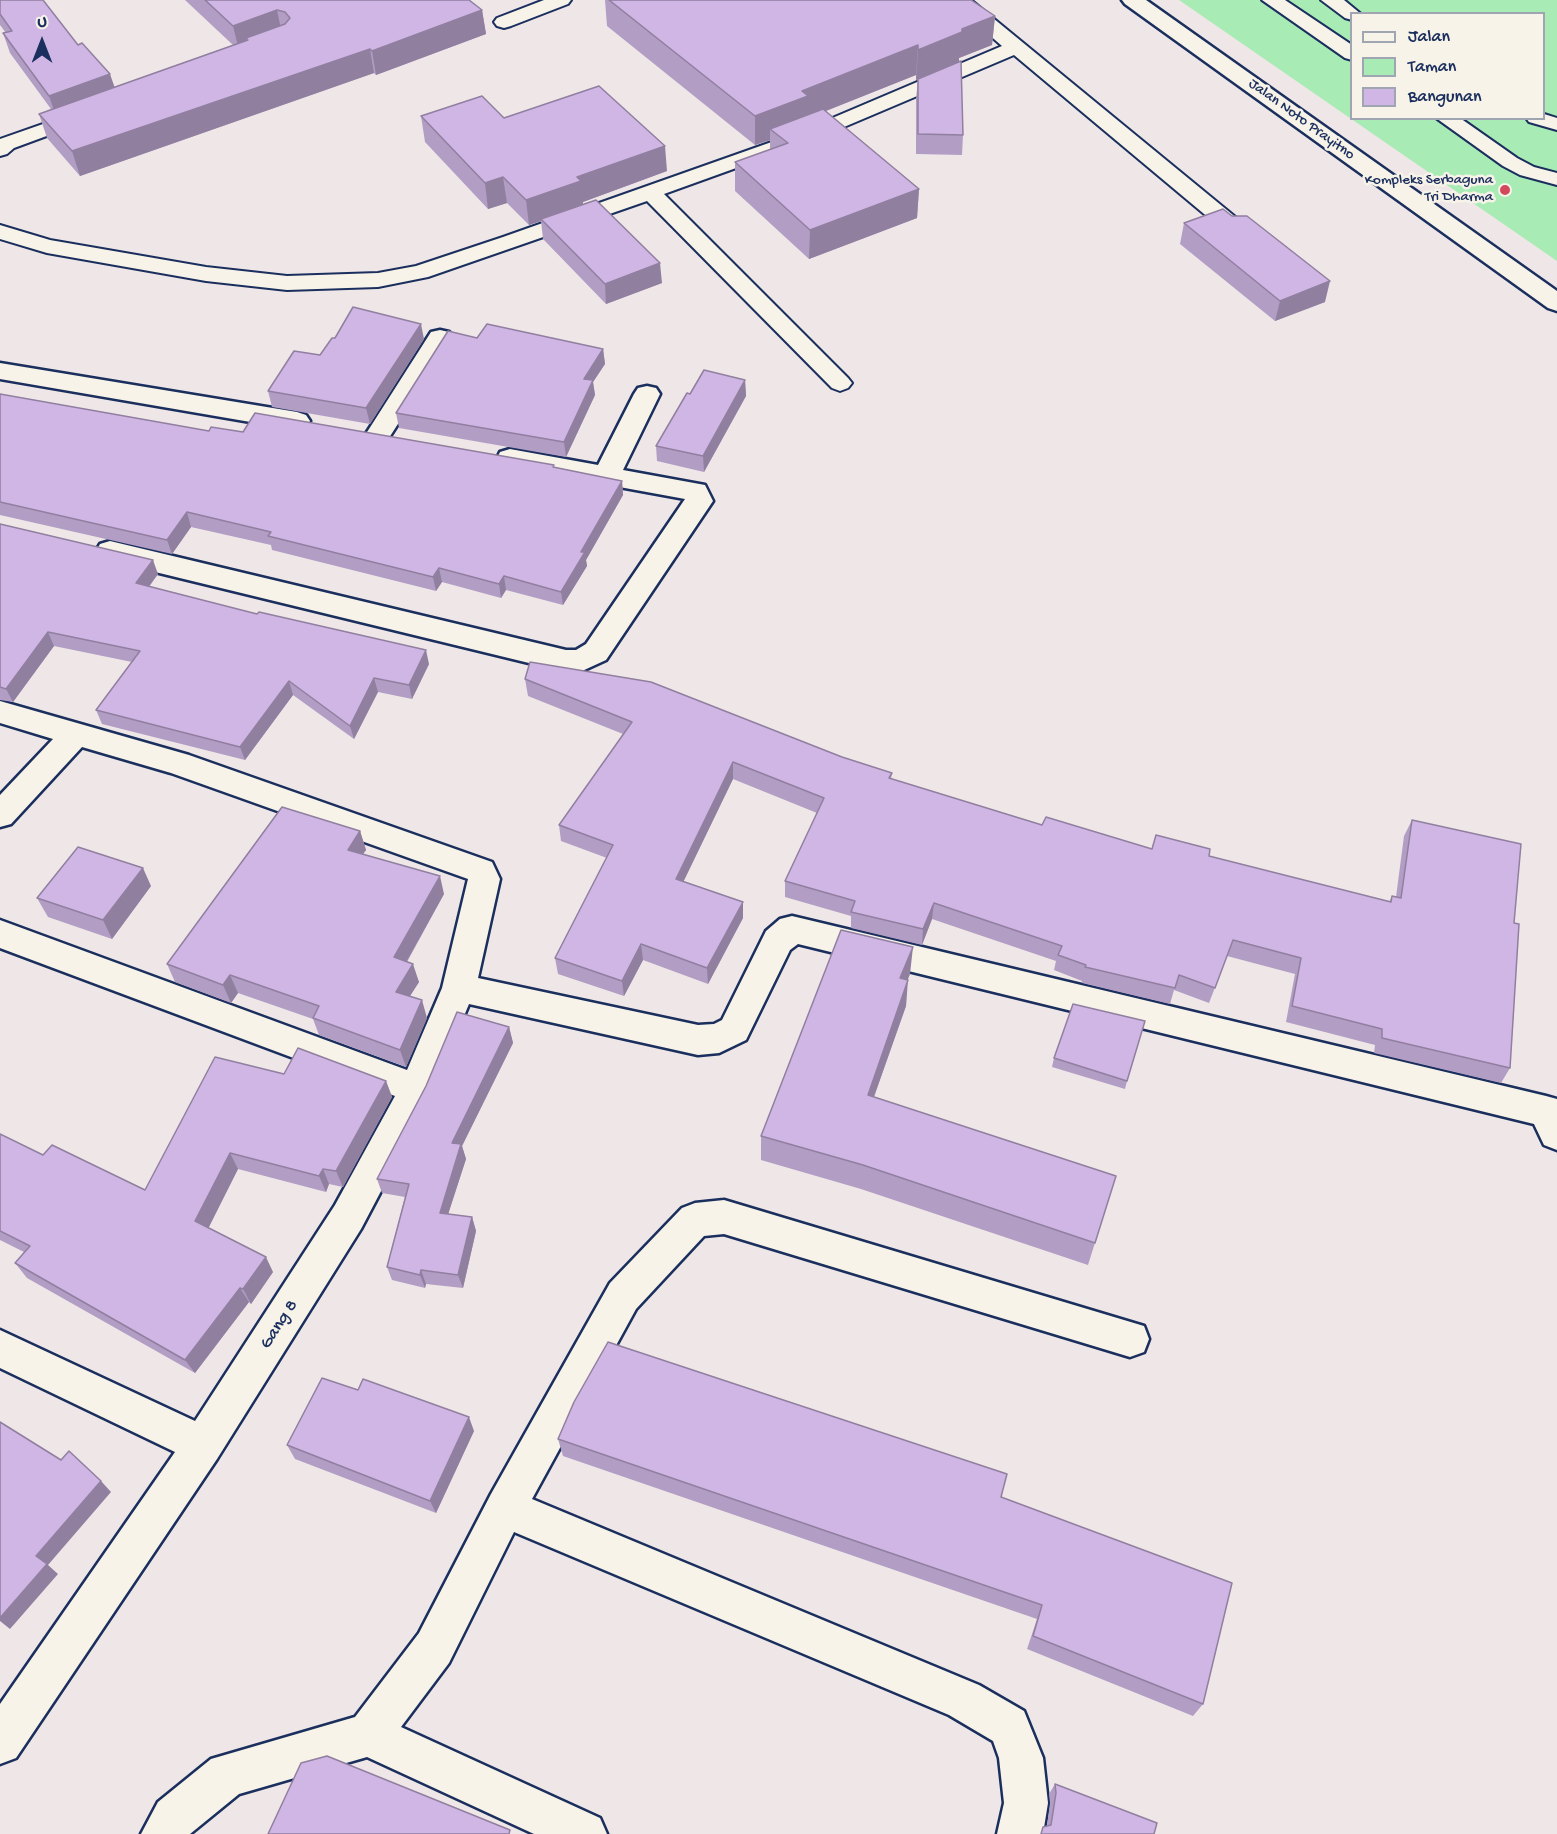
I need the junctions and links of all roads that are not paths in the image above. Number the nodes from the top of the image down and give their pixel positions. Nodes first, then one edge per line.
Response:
1 (561, 0) edge
2 (959, 0) edge
3 (1132, 0) edge
4 (1272, 0) edge
5 (1331, 0) edge
6 (1350, 13) edge
7 (504, 22) dead end
8 (1016, 47) junction
9 (1350, 53) edge
10 (107, 108) edge
11 (1449, 120) edge
12 (0, 150) edge
13 (1557, 179) edge
14 (650, 192) junction
15 (1236, 229) edge
16 (0, 232) edge
17 (1557, 303) edge
18 (440, 338) dead end
19 (0, 371) edge
20 (840, 383) dead end
21 (647, 394) dead end
22 (319, 425) edge
23 (378, 435) edge
24 (482, 453) edge
25 (607, 475) junction
26 (81, 544) edge
27 (0, 712) edge
28 (76, 734) junction
29 (0, 815) edge
30 (0, 933) edge
31 (459, 988) junction
32 (417, 1089) junction
33 (1557, 1134) edge
34 (1130, 1339) dead end
35 (0, 1348) edge
36 (203, 1445) junction
37 (505, 1508) junction
38 (368, 1735) junction
39 (0, 1742) edge
40 (164, 1834) edge
41 (584, 1834) edge
42 (1020, 1834) edge

1 - 7 lane
2 - 8 lane
3 - 17 street, Jalan Noto Prayitno
4 - 9 lane
5 - 6 lane
8 - 14 lane
8 - 15 lane
10 - 12 lane
11 - 13 lane
14 - 16 lane
14 - 20 lane
18 - 23 street
19 - 22 street
21 - 25 street
24 - 25 street
25 - 26 street
27 - 28 street
28 - 29 street
28 - 31 street, Gang 8
30 - 32 street
31 - 32 street, Gang 8
31 - 33 street
32 - 36 street, Gang 8
34 - 37 street
35 - 36 street
36 - 39 street, Gang 8
37 - 38 street
37 - 42 street
38 - 40 street
38 - 41 street

